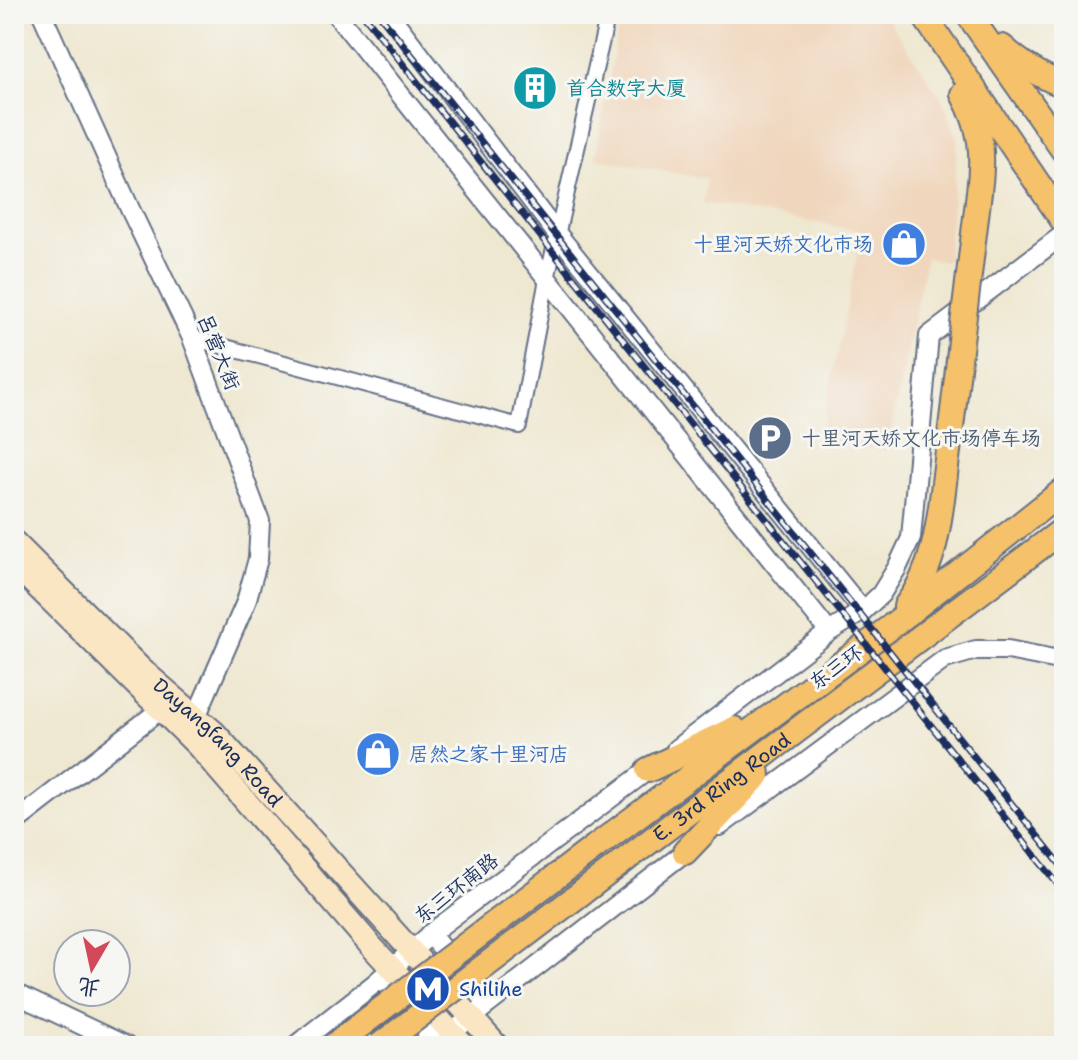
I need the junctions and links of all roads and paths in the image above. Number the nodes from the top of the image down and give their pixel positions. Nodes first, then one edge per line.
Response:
1 (42, 14) edge
2 (336, 14) edge
3 (389, 14) edge
4 (608, 14) edge
5 (922, 14) edge
6 (972, 19) edge
7 (1064, 85) edge
8 (1064, 151) edge
9 (1063, 224) edge
10 (559, 236) junction
11 (547, 279) junction
12 (192, 338) junction
13 (1064, 490) edge
14 (1064, 529) edge
15 (14, 542) edge
16 (14, 564) edge
17 (863, 611) junction
18 (888, 629) junction
19 (829, 632) junction
20 (1064, 661) edge
21 (783, 705) junction
22 (160, 710) junction
23 (196, 717) junction
24 (802, 727) junction
25 (648, 770) junction
26 (14, 823) edge
27 (685, 852) junction
28 (430, 934) junction
29 (410, 952) junction
30 (387, 973) junction
31 (14, 993) edge
32 (480, 1012) junction
33 (447, 1042) edge
34 (126, 1046) edge
35 (295, 1046) edge
36 (333, 1046) edge
37 (379, 1046) edge
38 (497, 1046) edge

1 - 12 street, 吕营大街
2 - 11 street
3 - 10 street
4 - 10 street
5 - 9 highway
5 - 18 highway, bridge
6 - 7 highway
6 - 8 highway
9 - 17 street, 东三环南路
10 - 11 street
10 - 17 street
11 - 12 street
11 - 19 street
12 - 23 street, 吕营大街
13 - 18 highway
14 - 24 highway, E. 3rd Ring Road
15 - 23 main road, Dayangfang Road
16 - 22 main road, Dayangfang Road
17 - 19 street, 东三环南路
18 - 21 highway, 东三环
19 - 25 street, 东三环南路
20 - 27 street
21 - 25 highway
21 - 36 highway, E. 3rd Ring Road, bridge
22 - 26 street
22 - 30 main road, Dayangfang Road
23 - 29 main road, Dayangfang Road
24 - 27 highway
24 - 37 highway, E. 3rd Ring Road, bridge
25 - 28 street, 东三环南路
27 - 32 street
28 - 29 street, 东三环南路
28 - 32 street
29 - 30 street, 东三环南路
29 - 32 main road, Dayangfang Road
30 - 33 main road, Dayangfang Road
30 - 35 street, 东三环南路
31 - 34 street
32 - 33 street
32 - 38 main road, Dayangfang Road

